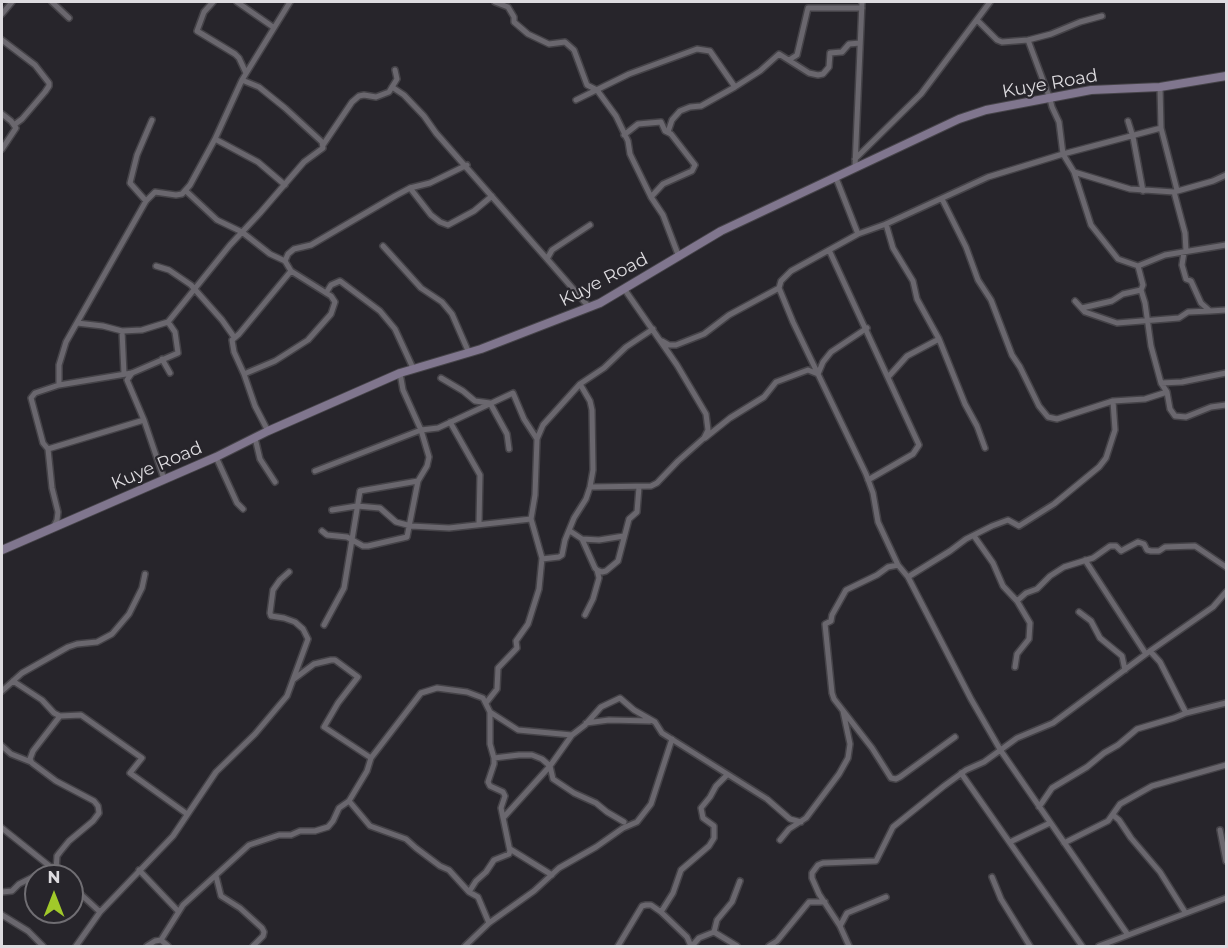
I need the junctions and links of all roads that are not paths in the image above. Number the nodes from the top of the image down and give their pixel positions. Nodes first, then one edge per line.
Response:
1 (12, 2) edge
2 (52, 2) edge
3 (213, 2) edge
4 (237, 2) edge
5 (290, 2) edge
6 (495, 2) edge
7 (990, 2) edge
8 (862, 5) edge
9 (2, 14) edge
10 (1102, 15) dead end
11 (69, 18) dead end
12 (977, 20) junction
13 (273, 27) junction
14 (2, 40) edge
15 (1028, 40) junction
16 (860, 43) junction
17 (789, 60) junction
18 (395, 70) dead end
19 (246, 73) junction
20 (1227, 76) edge
21 (242, 80) junction
22 (392, 87) junction
23 (735, 87) junction
24 (1160, 87) junction
25 (597, 90) junction
26 (576, 99) dead end
27 (1050, 99) junction
28 (2, 114) edge
29 (152, 120) dead end
30 (1128, 121) dead end
31 (15, 125) junction
32 (1161, 128) junction
33 (668, 132) junction
34 (624, 135) junction
35 (1133, 137) junction
36 (215, 139) junction
37 (323, 145) junction
38 (2, 149) edge
39 (1063, 154) junction
40 (855, 163) junction
41 (467, 165) junction
42 (1074, 172) junction
43 (1227, 175) edge
44 (836, 178) junction
45 (285, 185) junction
46 (410, 188) junction
47 (186, 191) junction
48 (1143, 191) junction
49 (1175, 191) junction
50 (492, 196) junction
51 (651, 197) junction
52 (942, 199) junction
53 (146, 201) junction
54 (886, 224) junction
55 (590, 225) dead end
56 (242, 232) junction
57 (858, 234) junction
58 (1227, 245) edge
59 (383, 246) dead end
60 (830, 250) junction
61 (1185, 252) junction
62 (679, 257) junction
63 (548, 259) junction
64 (285, 261) junction
65 (156, 266) dead end
66 (1138, 266) junction
67 (291, 271) junction
68 (779, 288) junction
69 (193, 289) junction
70 (625, 290) junction
71 (1141, 290) junction
72 (326, 293) junction
73 (1075, 301) dead end
74 (589, 307) junction
75 (1082, 308) junction
76 (1227, 310) edge
77 (1210, 311) junction
78 (1148, 319) junction
79 (168, 322) junction
80 (77, 323) junction
81 (653, 328) junction
82 (867, 328) junction
83 (122, 331) junction
84 (234, 337) junction
85 (939, 339) junction
86 (660, 340) junction
87 (469, 353) junction
88 (162, 359) junction
89 (413, 368) junction
90 (132, 373) junction
91 (170, 373) dead end
92 (400, 373) junction
93 (1227, 373) edge
94 (124, 374) junction
95 (244, 374) junction
96 (818, 374) junction
97 (889, 376) junction
98 (441, 378) dead end
99 (1161, 383) junction
100 (579, 384) junction
101 (59, 385) junction
102 (1167, 392) junction
103 (1113, 401) junction
104 (489, 403) junction
105 (1227, 405) edge
106 (144, 420) junction
107 (450, 422) junction
108 (422, 430) junction
109 (268, 431) junction
110 (255, 438) junction
111 (704, 438) junction
112 (537, 439) junction
113 (985, 448) dead end
114 (48, 449) junction
115 (509, 449) dead end
116 (216, 457) junction
117 (315, 471) dead end
118 (164, 479) junction
119 (868, 480) junction
120 (418, 481) junction
121 (275, 482) dead end
122 (590, 487) junction
123 (639, 487) junction
124 (357, 506) junction
125 (243, 509) dead end
126 (332, 510) dead end
127 (531, 519) junction
128 (478, 523) junction
129 (411, 526) junction
130 (53, 528) junction
131 (322, 531) dead end
132 (570, 531) junction
133 (624, 536) junction
134 (974, 536) junction
135 (351, 539) junction
136 (582, 539) junction
137 (2, 550) edge
138 (542, 559) junction
139 (1085, 560) junction
140 (898, 565) junction
141 (1227, 567) edge
142 (597, 570) junction
143 (289, 572) dead end
144 (145, 574) dead end
145 (908, 577) junction
146 (1227, 592) edge
147 (1017, 601) junction
148 (1079, 612) dead end
149 (585, 615) dead end
150 (324, 625) dead end
151 (1148, 652) junction
152 (1015, 668) dead end
153 (1125, 670) junction
154 (294, 679) junction
155 (13, 681) junction
156 (2, 691) edge
157 (486, 703) junction
158 (1227, 703) edge
159 (842, 710) junction
160 (490, 712) junction
161 (1186, 713) junction
162 (60, 716) junction
163 (655, 722) junction
164 (586, 723) junction
165 (572, 735) junction
166 (955, 737) dead end
167 (672, 739) junction
168 (2, 746) edge
169 (1001, 751) junction
170 (371, 758) junction
171 (494, 758) junction
172 (32, 763) junction
173 (1227, 765) edge
174 (550, 766) junction
175 (961, 773) junction
176 (726, 775) junction
177 (349, 801) junction
178 (1039, 807) junction
179 (187, 814) junction
180 (1113, 815) junction
181 (504, 817) junction
182 (801, 822) junction
183 (1050, 823) junction
184 (624, 825) junction
185 (2, 828) edge
186 (1220, 830) dead end
187 (780, 840) dead end
188 (1010, 842) junction
189 (1064, 843) junction
190 (510, 849) junction
191 (1227, 861) edge
192 (48, 864) edge
193 (56, 864) edge
194 (139, 870) junction
195 (552, 875) junction
196 (216, 876) junction
197 (992, 877) dead end
198 (740, 881) dead end
199 (24, 882) edge
200 (2, 892) edge
201 (469, 892) junction
202 (819, 894) junction
203 (84, 897) edge
204 (886, 897) dead end
205 (1227, 898) edge
206 (814, 902) junction
207 (825, 902) junction
208 (178, 911) junction
209 (100, 912) junction
210 (662, 912) junction
211 (1185, 912) junction
212 (2, 915) edge
213 (489, 923) junction
214 (840, 926) junction
215 (714, 932) junction
216 (1128, 935) junction
217 (687, 937) junction
218 (699, 938) junction
219 (161, 940) junction
220 (43, 946) edge
221 (76, 946) edge
222 (147, 946) edge
223 (168, 946) edge
224 (253, 946) edge
225 (465, 946) edge
226 (618, 946) edge
227 (692, 946) edge
228 (737, 946) edge
229 (769, 946) edge
230 (849, 946) edge
231 (1030, 946) edge
232 (1082, 946) edge
233 (1100, 946) edge

1 - 9 street
2 - 11 street
3 - 19 street
4 - 13 street
5 - 13 street
6 - 25 street
7 - 12 street
8 - 16 street
8 - 17 street
10 - 15 street
12 - 15 street
12 - 40 street
13 - 19 street
14 - 31 street
15 - 27 street
16 - 17 street
16 - 40 street
17 - 23 street
18 - 22 street
19 - 21 street
20 - 24 street, Kuye Road
21 - 36 street
21 - 37 street
22 - 37 street
22 - 41 street
23 - 25 street
23 - 33 street
24 - 27 street, Kuye Road
24 - 32 street
25 - 26 street
25 - 34 street
27 - 39 street
27 - 40 street, Kuye Road
28 - 31 street
29 - 53 street
30 - 35 street
31 - 38 street
32 - 35 street
32 - 49 street
33 - 34 street
33 - 51 street
34 - 51 street
35 - 39 street
35 - 48 street
36 - 45 street
36 - 47 street
37 - 45 street
39 - 42 street
39 - 52 street
40 - 44 street, Kuye Road
41 - 46 street
41 - 50 street
42 - 48 street
42 - 66 street
43 - 49 street
44 - 57 street
44 - 62 street, Kuye Road
45 - 56 street
46 - 50 street
46 - 64 street
47 - 53 street
47 - 56 street
48 - 49 street
49 - 61 street
50 - 63 street
51 - 62 street
52 - 54 street
52 - 103 street
53 - 80 street
54 - 57 street
54 - 85 street
55 - 63 street
56 - 64 street
56 - 69 street
57 - 60 street
58 - 61 street
59 - 87 street
60 - 68 street
60 - 82 street
61 - 66 street
61 - 77 street
62 - 70 street, Kuye Road
63 - 74 street
64 - 67 street
65 - 69 street
66 - 71 street
67 - 72 street
67 - 84 street
68 - 86 street
68 - 96 street
69 - 79 street
69 - 84 street
70 - 74 street, Kuye Road
70 - 81 street
71 - 75 street
71 - 78 street
72 - 89 street
72 - 95 street
73 - 75 street
74 - 87 street, Kuye Road
75 - 78 street
76 - 77 street
77 - 78 street
78 - 99 street
79 - 83 street
79 - 88 street
80 - 83 street
80 - 101 street
81 - 86 street
81 - 100 street
82 - 96 street
82 - 97 street
83 - 94 street
84 - 95 street
85 - 97 street
85 - 113 street
86 - 111 street
87 - 89 street, Kuye Road
88 - 90 street
88 - 91 street
89 - 92 street, Kuye Road
90 - 94 street
90 - 106 street
92 - 108 street
92 - 109 street, Kuye Road
93 - 99 street
94 - 101 street
95 - 109 street
96 - 111 street
96 - 119 street
97 - 119 street
98 - 104 street
99 - 102 street
100 - 112 street
100 - 122 street
101 - 114 street
102 - 103 street
102 - 105 street
103 - 134 street
104 - 107 street
104 - 112 street
104 - 115 street
106 - 114 street
106 - 118 street
107 - 108 street
107 - 128 street
108 - 117 street
108 - 120 street
109 - 110 street, Kuye Road
110 - 116 street, Kuye Road
110 - 121 street
111 - 123 street
112 - 127 street
114 - 130 street
116 - 118 street, Kuye Road
116 - 125 street
118 - 130 street, Kuye Road
119 - 140 street
120 - 124 street
120 - 129 street
122 - 123 street
122 - 132 street
123 - 133 street
124 - 126 street
124 - 129 street
124 - 135 street
127 - 128 street
127 - 138 street
128 - 129 street
129 - 135 street
130 - 137 street, Kuye Road
131 - 135 street
132 - 136 street
132 - 138 street
133 - 136 street
133 - 142 street
134 - 145 street
134 - 147 street
135 - 150 street
136 - 142 street
138 - 157 street
139 - 141 street
139 - 147 street
139 - 151 street
140 - 145 street
140 - 159 street
142 - 149 street
143 - 154 street
144 - 155 street
145 - 169 street
146 - 151 street
147 - 152 street
148 - 153 street
151 - 153 street
151 - 161 street
153 - 169 street
154 - 170 street
154 - 179 street
155 - 156 street
155 - 162 street
157 - 160 street
157 - 170 street
158 - 161 street
159 - 166 street
159 - 182 street
160 - 165 street
160 - 171 street
161 - 178 street
162 - 172 street
162 - 179 street
163 - 164 street
163 - 164 street
163 - 167 street
164 - 165 street
165 - 174 street
167 - 176 street
167 - 184 street
168 - 172 street
169 - 175 street
169 - 178 street
170 - 177 street
171 - 174 street
171 - 181 street
172 - 193 street
173 - 180 street
174 - 181 street
174 - 184 street
175 - 188 street
175 - 202 street
176 - 182 street
176 - 210 street
177 - 196 street
177 - 201 street
178 - 183 street
179 - 194 street
180 - 189 street
180 - 211 street
181 - 190 street
182 - 187 street
183 - 188 street
183 - 189 street
184 - 195 street
185 - 192 street
186 - 191 street
188 - 232 street
189 - 216 street
190 - 195 street
190 - 201 street
194 - 208 street
194 - 209 street
195 - 213 street
196 - 208 street
196 - 224 street
197 - 231 street
198 - 215 street
199 - 200 street
201 - 213 street
202 - 206 street
202 - 207 street
203 - 209 street
204 - 214 street
205 - 211 street
206 - 207 street
206 - 229 street
207 - 214 street
208 - 219 street
209 - 221 street
210 - 217 street
210 - 226 street
211 - 216 street
212 - 220 street
213 - 225 street
214 - 230 street
215 - 218 street
215 - 228 street
216 - 233 street
217 - 218 street
217 - 227 street
218 - 227 street
219 - 222 street
219 - 223 street

